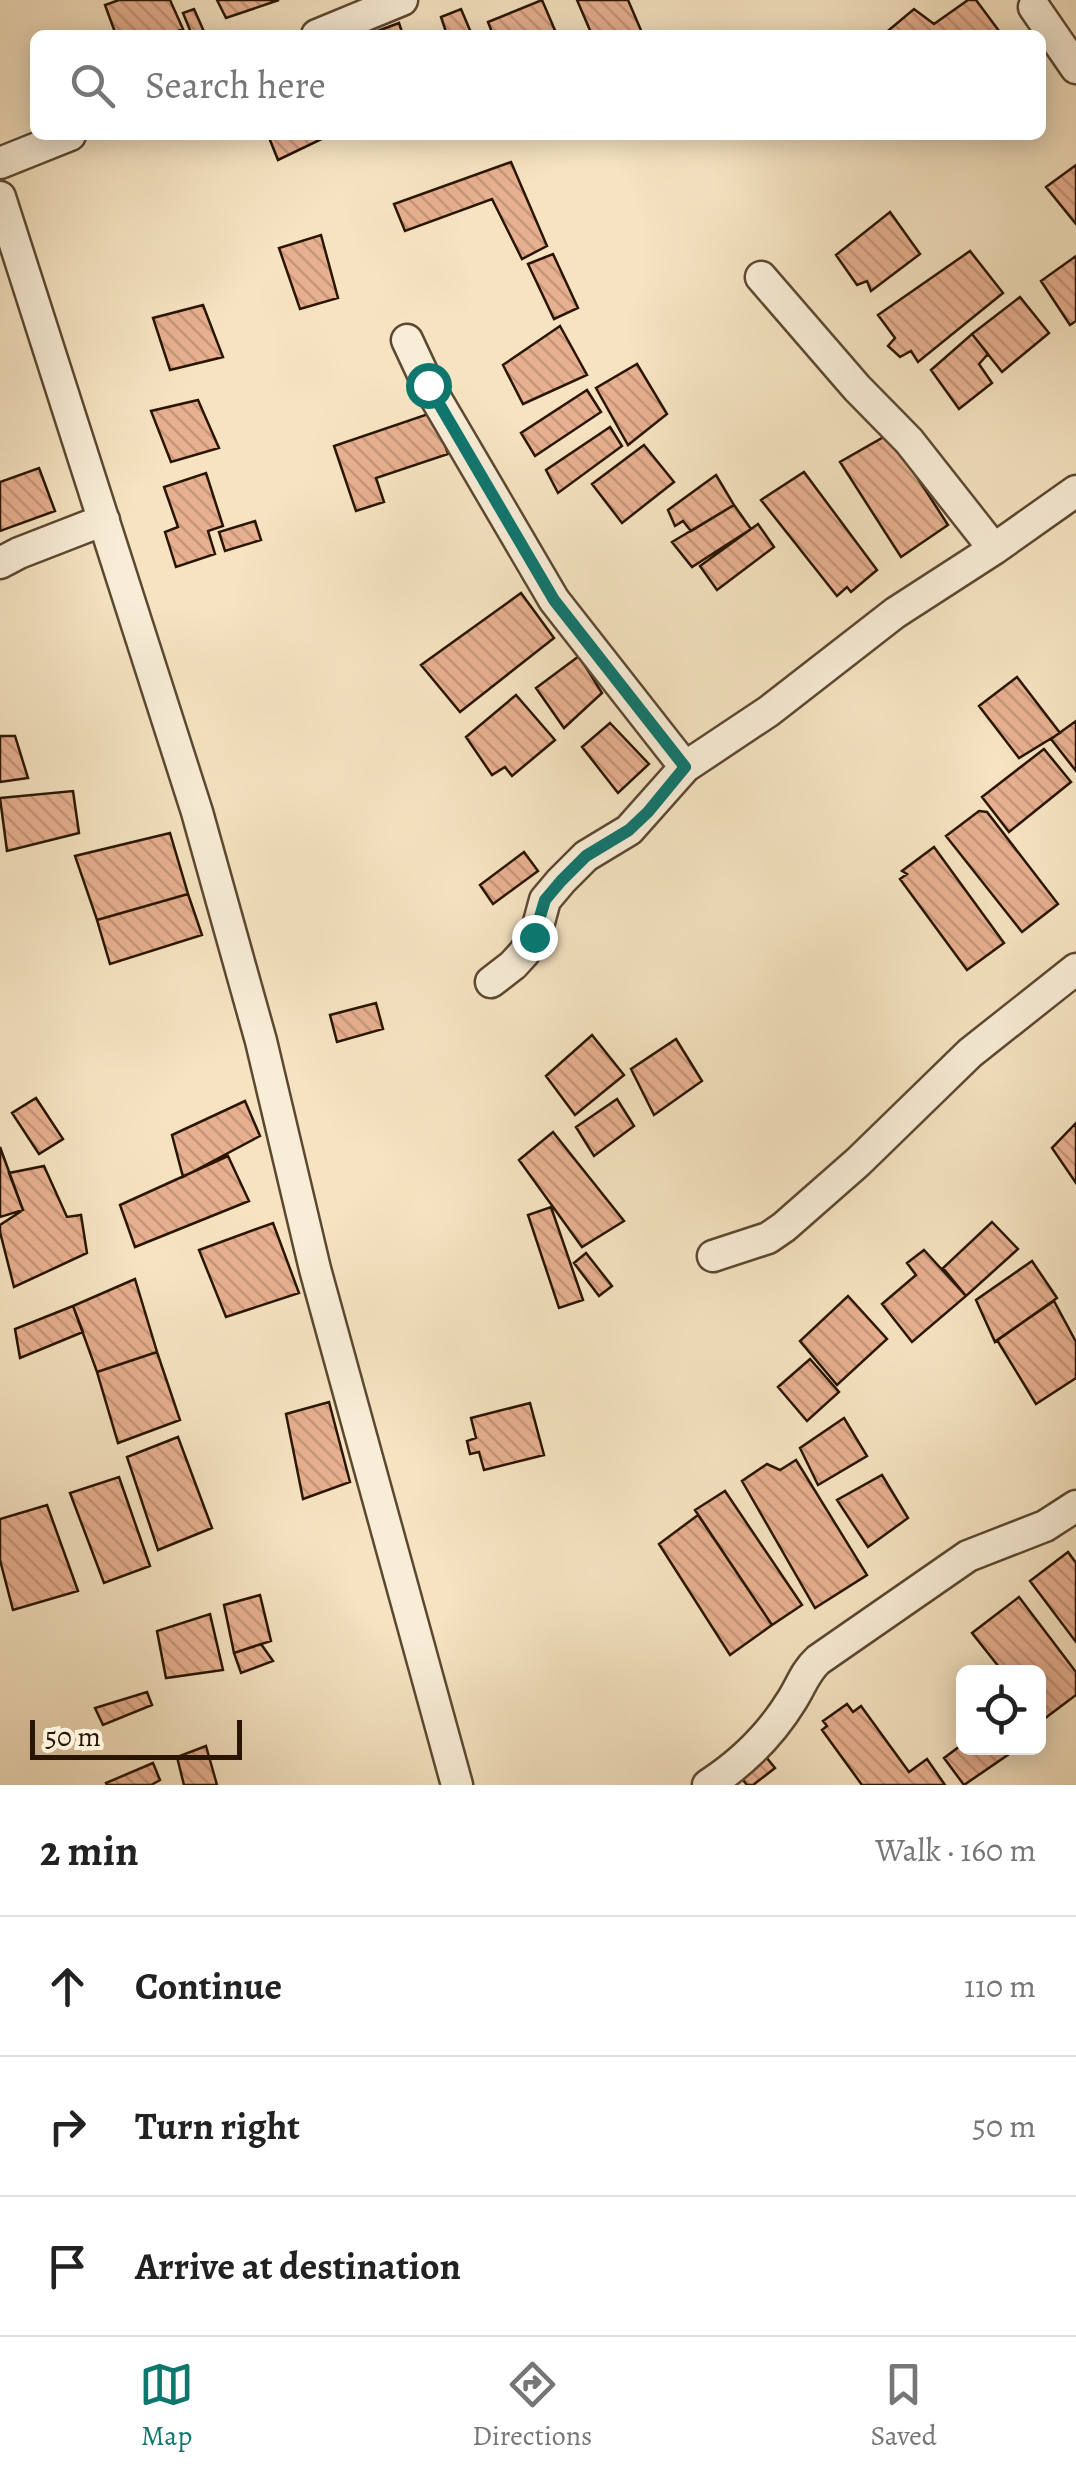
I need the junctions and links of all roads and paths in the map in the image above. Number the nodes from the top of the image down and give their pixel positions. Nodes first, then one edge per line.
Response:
1 (402, 0) edge
2 (1034, 7) dead end
3 (330, 30) edge
4 (1076, 68) edge
5 (58, 140) edge
6 (0, 163) edge
7 (0, 197) edge
8 (761, 277) dead end
9 (407, 340) dead end
10 (1076, 491) edge
11 (104, 520) junction
12 (994, 549) junction
13 (0, 563) edge
14 (685, 767) junction
15 (1076, 969) edge
16 (491, 982) dead end
17 (713, 1256) dead end
18 (1076, 1506) edge
19 (457, 1785) edge
20 (708, 1785) edge

1 - 3 street
2 - 4 street
5 - 6 street
7 - 11 street
8 - 12 street
9 - 14 street
10 - 12 street
11 - 13 street
11 - 19 street
12 - 14 street
14 - 16 street
15 - 17 street
18 - 20 street

